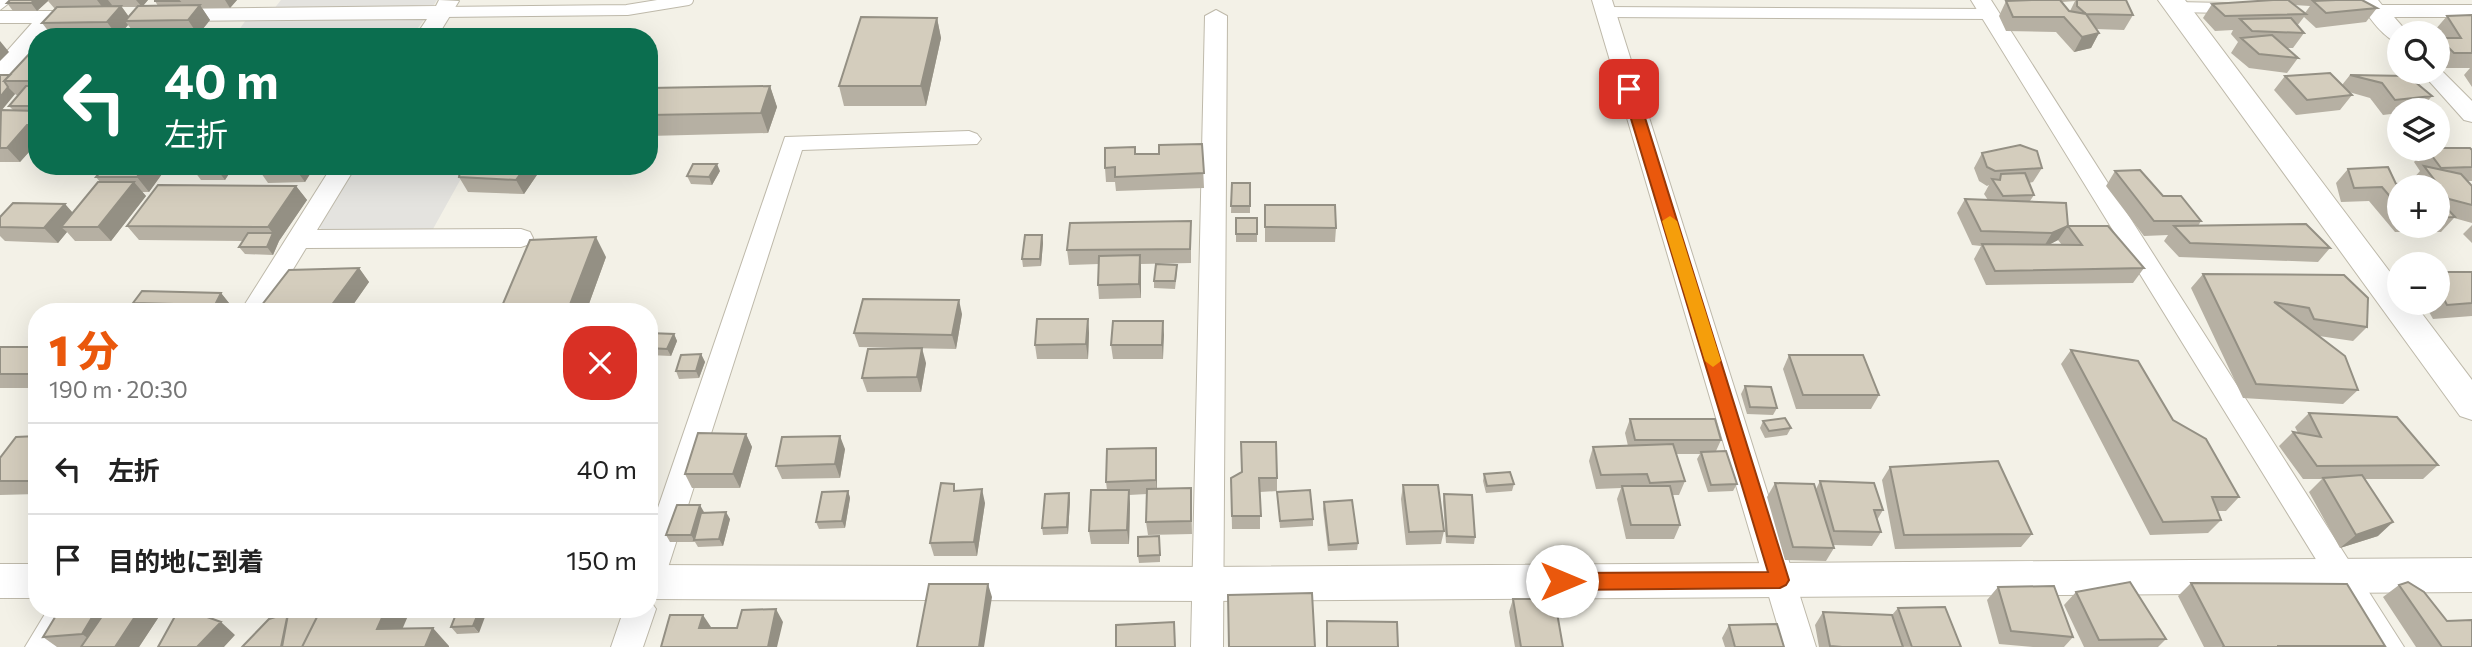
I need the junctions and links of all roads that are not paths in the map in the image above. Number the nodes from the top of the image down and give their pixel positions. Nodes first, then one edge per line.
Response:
1 (5, 0) edge
2 (13, 0) edge
3 (688, 0) edge
4 (2174, 3) edge
5 (0, 5) edge
6 (446, 6) edge
7 (1604, 6) edge
8 (263, 7) edge
9 (1986, 7) edge
10 (2368, 7) edge
11 (2243, 8) edge
12 (2472, 11) edge
13 (0, 15) edge
14 (153, 15) edge
15 (1216, 16) dead end
16 (100, 17) edge
17 (48, 18) junction
18 (2387, 25) edge
19 (39, 28) edge
20 (432, 28) edge
21 (28, 41) edge
22 (28, 63) edge
23 (6, 67) edge
24 (2443, 84) edge
25 (2472, 116) edge
26 (969, 139) dead end
27 (338, 175) edge
28 (302, 190) dead end
29 (329, 190) junction
30 (521, 238) dead end
31 (298, 239) junction
32 (259, 303) edge
33 (2472, 406) edge
34 (658, 554) edge
35 (2472, 575) edge
36 (2347, 577) junction
37 (1780, 580) junction
38 (0, 581) edge
39 (28, 581) edge
40 (658, 581) edge
41 (1208, 584) junction
42 (59, 618) edge
43 (637, 618) edge
44 (41, 647) edge
45 (627, 647) edge
46 (1207, 647) edge
47 (1800, 647) edge
48 (2388, 647) edge

1 - 5 street
2 - 13 street
3 - 6 lane
4 - 11 lane
4 - 33 street
6 - 8 street
6 - 20 street
7 - 9 lane
7 - 37 street
8 - 14 street
9 - 36 street
10 - 12 street
10 - 18 street
13 - 17 street
15 - 41 street
16 - 17 street
17 - 19 street
21 - 23 street
22 - 23 street
24 - 25 street
26 - 34 street
27 - 29 street
28 - 29 street
29 - 31 street
30 - 31 street
31 - 32 street
35 - 36 street
36 - 37 street
36 - 48 street
37 - 41 street
37 - 47 street
38 - 39 street
40 - 41 street
41 - 46 street
42 - 44 street
43 - 45 street

